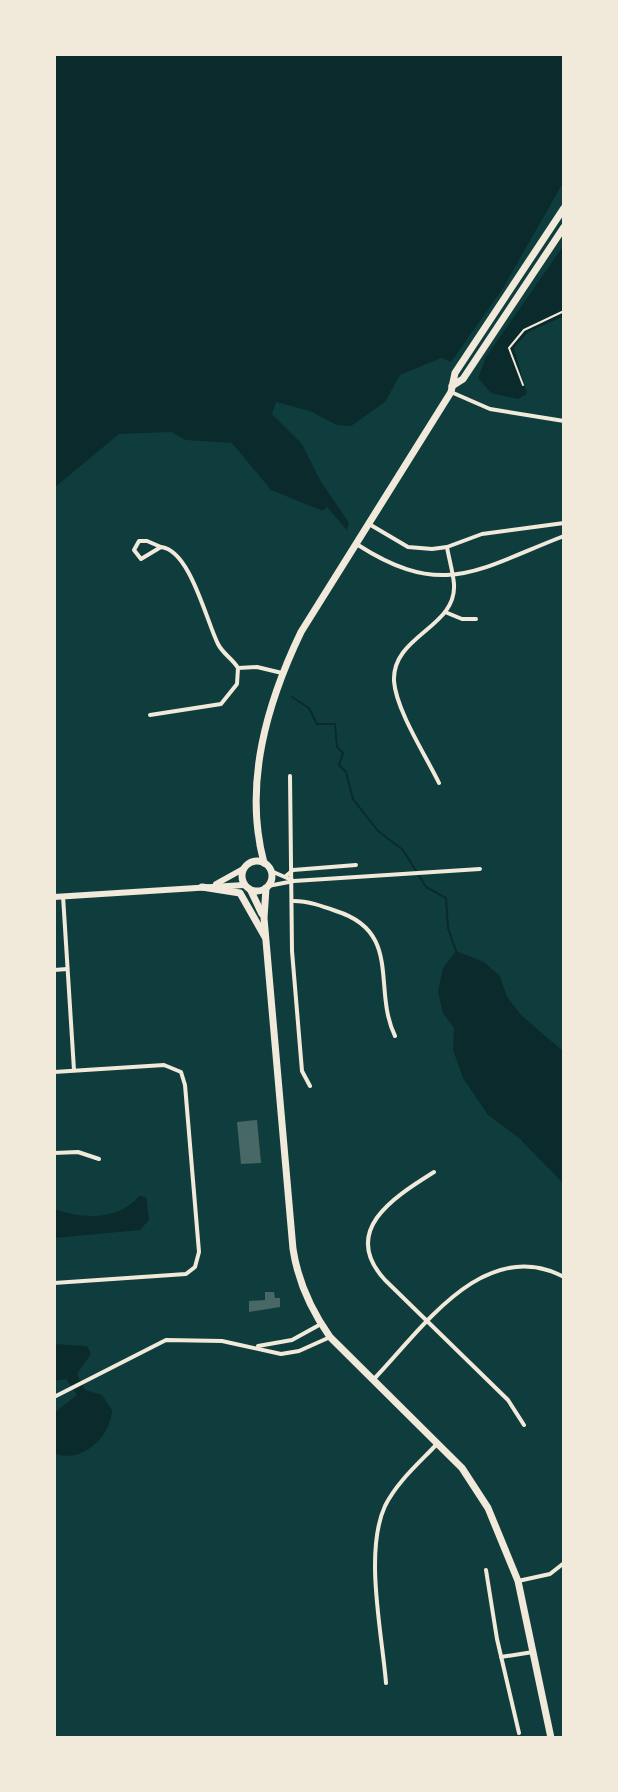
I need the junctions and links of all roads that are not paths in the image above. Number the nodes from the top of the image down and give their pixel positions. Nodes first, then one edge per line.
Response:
1 (564, 208) edge
2 (564, 227) edge
3 (452, 389) junction
4 (564, 421) edge
5 (563, 523) edge
6 (369, 524) junction
7 (564, 533) edge
8 (358, 545) junction
9 (161, 547) junction
10 (447, 547) junction
11 (452, 575) junction
12 (445, 612) junction
13 (476, 619) dead end
14 (238, 668) junction
15 (282, 673) junction
16 (150, 715) dead end
17 (290, 776) dead end
18 (439, 783) dead end
19 (258, 840) junction
20 (251, 862) junction
21 (264, 863) junction
22 (356, 865) dead end
23 (243, 869) junction
24 (480, 869) dead end
25 (293, 870) junction
26 (271, 871) junction
27 (286, 876) junction
28 (294, 881) junction
29 (216, 884) junction
30 (202, 887) junction
31 (267, 887) junction
32 (247, 888) junction
33 (63, 896) junction
34 (54, 897) edge
35 (294, 901) junction
36 (264, 918) junction
37 (267, 939) junction
38 (67, 969) junction
39 (54, 970) edge
40 (395, 1036) dead end
41 (74, 1071) junction
42 (54, 1072) edge
43 (310, 1086) dead end
44 (54, 1153) edge
45 (99, 1159) dead end
46 (434, 1172) dead end
47 (564, 1277) edge
48 (54, 1283) edge
49 (429, 1322) junction
50 (321, 1324) junction
51 (330, 1337) junction
52 (258, 1346) junction
53 (374, 1379) junction
54 (54, 1397) edge
55 (524, 1425) dead end
56 (438, 1443) junction
57 (564, 1563) edge
58 (486, 1570) dead end
59 (518, 1581) junction
60 (533, 1652) junction
61 (501, 1657) junction
62 (386, 1683) dead end
63 (519, 1733) dead end
64 (551, 1738) edge

1 - 3 main road
2 - 3 main road
3 - 4 street
3 - 6 main road
5 - 7 street
5 - 10 street
6 - 8 main road
6 - 10 street
7 - 11 street
8 - 11 street
8 - 15 main road
9 - 9 street
9 - 14 street
10 - 11 street
11 - 12 street
12 - 13 street
12 - 18 street
14 - 15 street
14 - 16 street
15 - 19 main road
17 - 25 street
19 - 20 main road
19 - 21 main road
20 - 21 main road
20 - 23 main road
21 - 26 main road
22 - 25 street
23 - 29 main road
23 - 32 main road
24 - 28 street
25 - 27 street
25 - 28 street
26 - 27 street
26 - 31 main road
27 - 28 street
28 - 31 street
28 - 35 street
29 - 30 main road
29 - 32 main road
30 - 33 main road
30 - 37 main road
31 - 32 main road
31 - 36 main road
32 - 36 main road
33 - 34 main road
33 - 38 street
35 - 40 street
35 - 43 street
36 - 37 main road
37 - 50 main road
38 - 39 street
38 - 41 street
41 - 42 street
41 - 48 street
44 - 45 street
46 - 49 street
47 - 49 street
49 - 53 street
49 - 55 street
50 - 51 main road
50 - 52 street
51 - 52 street
51 - 53 main road
52 - 54 street
53 - 56 main road
56 - 59 main road
56 - 62 street
57 - 59 street
58 - 61 street
59 - 60 main road
60 - 61 street
60 - 64 main road
61 - 63 street

